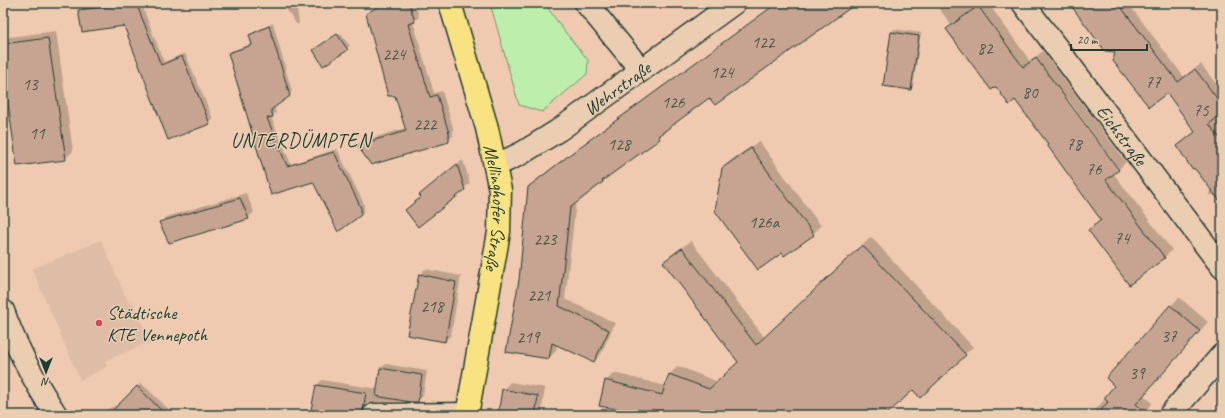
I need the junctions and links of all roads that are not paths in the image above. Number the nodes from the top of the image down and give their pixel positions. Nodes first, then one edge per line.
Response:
1 (450, 3) edge
2 (586, 3) edge
3 (734, 3) edge
4 (1023, 3) edge
5 (640, 70) junction
6 (495, 166) junction
7 (1222, 267) edge
8 (3, 311) edge
9 (1222, 355) edge
10 (56, 415) edge
11 (374, 415) edge
12 (467, 415) edge
13 (1170, 415) edge

1 - 6 main road, Mellinghofer Straße
2 - 5 street
3 - 5 street, Wehrstraße
4 - 7 street, Eichstraße
5 - 6 street, Wehrstraße
6 - 12 main road, Mellinghofer Straße
8 - 10 street
9 - 13 street
11 - 12 street

